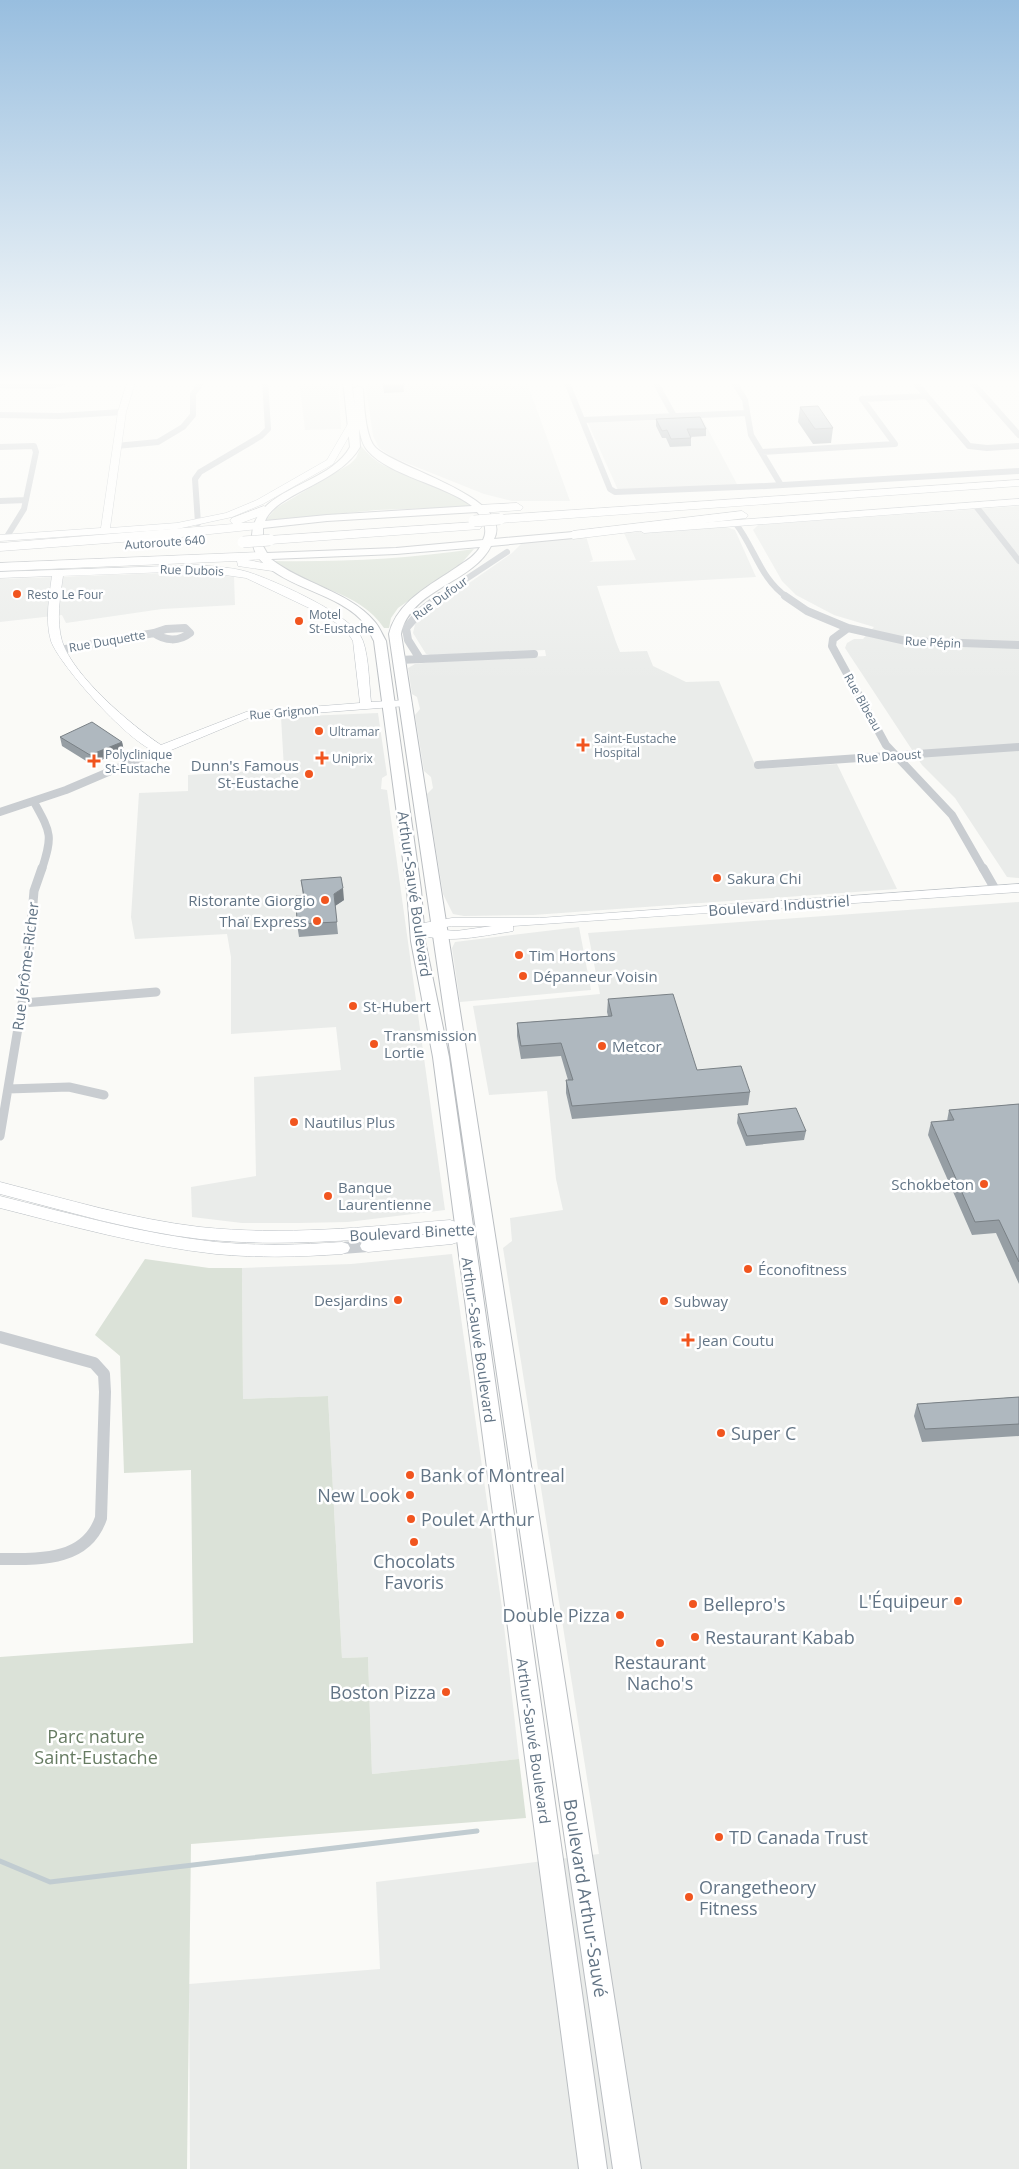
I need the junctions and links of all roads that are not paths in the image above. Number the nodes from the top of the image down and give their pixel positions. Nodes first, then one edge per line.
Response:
1 (30, 481) edge
2 (112, 481) edge
3 (195, 481) edge
4 (296, 481) edge
5 (313, 481) edge
6 (433, 481) edge
7 (607, 481) edge
8 (779, 481) edge
9 (845, 481) edge
10 (1019, 483) edge
11 (781, 485) junction
12 (1019, 489) edge
13 (855, 498) junction
14 (26, 500) junction
15 (0, 501) edge
16 (1019, 502) edge
17 (975, 505) junction
18 (480, 509) junction
19 (264, 510) junction
20 (766, 520) junction
21 (198, 523) junction
22 (736, 524) junction
23 (258, 525) junction
24 (221, 528) junction
25 (105, 530) junction
26 (573, 534) junction
27 (269, 538) joint
28 (747, 538) junction
29 (2, 541) edge
30 (240, 541) joint
31 (488, 543) junction
32 (189, 552) junction
33 (507, 552) dead end
34 (0, 553) edge
35 (262, 556) junction
36 (0, 558) edge
37 (1019, 561) edge
38 (0, 567) edge
39 (275, 569) junction
40 (58, 572) junction
41 (0, 575) edge
42 (848, 628) junction
43 (154, 633) dead end
44 (1019, 645) edge
45 (60, 650) junction
46 (534, 654) dead end
47 (420, 659) junction
48 (399, 660) junction
49 (406, 703) junction
50 (388, 704) junction
51 (366, 706) junction
52 (1019, 747) edge
53 (160, 750) junction
54 (896, 755) junction
55 (758, 765) dead end
56 (34, 802) junction
57 (0, 812) edge
58 (1019, 888) edge
59 (995, 889) junction
60 (441, 929) junction
61 (418, 930) junction
62 (156, 992) dead end
63 (22, 1003) junction
64 (8, 1090) junction
65 (104, 1095) dead end
66 (0, 1136) edge
67 (0, 1188) edge
68 (0, 1202) edge
69 (486, 1228) junction
70 (457, 1231) junction
71 (368, 1246) joint
72 (342, 1248) joint
73 (0, 1337) edge
74 (0, 1559) edge
75 (593, 2169) edge
76 (627, 2169) edge

1 - 14 street
2 - 25 street
3 - 21 street
4 - 21 street
5 - 19 main road
6 - 18 main road
7 - 11 street
8 - 11 street
9 - 11 street
10 - 13 highway, Autoroute 640
12 - 13 highway, Autoroute 640
13 - 18 highway
13 - 26 highway
13 - 27 highway, Autoroute 640
14 - 15 street
14 - 29 street
16 - 17 street
17 - 20 street
17 - 37 street
18 - 23 main road
18 - 31 main road
19 - 23 main road
19 - 24 highway
20 - 22 street
20 - 28 street
21 - 25 street
22 - 26 street
22 - 28 street
23 - 24 highway
23 - 35 main road
24 - 29 highway
25 - 29 street
26 - 31 main road
27 - 30 highway, Autoroute 640, bridge
28 - 42 street
30 - 34 highway, Autoroute 640
31 - 35 main road
31 - 48 main road, Arthur-Sauvé Boulevard
32 - 35 highway
32 - 36 highway, Autoroute 640
32 - 38 highway
32 - 39 highway
33 - 47 street, Rue Dufour
35 - 39 main road
39 - 50 main road, Arthur-Sauvé Boulevard
40 - 41 street, Rue Dubois
40 - 45 street
40 - 51 street, Rue Dubois
42 - 44 street, Rue Pépin
42 - 54 street, Rue Bibeau
43 - 45 street, Rue Duquette
45 - 53 street
46 - 47 street
47 - 48 street
48 - 49 main road, Arthur-Sauvé Boulevard
49 - 50 street, Rue Grignon
49 - 60 main road, Arthur-Sauvé Boulevard
50 - 51 street, Rue Grignon
50 - 61 main road, Arthur-Sauvé Boulevard
51 - 53 street, Rue Grignon
52 - 54 street, Rue Daoust
53 - 56 street, Rue Grignon
54 - 55 street, Rue Daoust
54 - 59 street, Rue Bibeau
56 - 57 street, Rue Grignon
56 - 63 street, Rue Jérôme-Richer
58 - 59 street, Boulevard Industriel
59 - 60 street, Boulevard Industriel
60 - 61 street, Boulevard Industriel
60 - 69 main road, Arthur-Sauvé Boulevard
61 - 70 main road, Arthur-Sauvé Boulevard
62 - 63 street
63 - 64 street, Rue Jérôme-Richer
64 - 65 street
64 - 66 street, Rue Jérôme-Richer
67 - 70 street, Boulevard Binette
68 - 72 street, Boulevard Binette
69 - 70 street, Boulevard Binette
69 - 76 main road, Boulevard Arthur-Sauvé
70 - 71 street, Boulevard Binette
70 - 75 main road, Arthur-Sauvé Boulevard
71 - 72 street, Boulevard Binette
73 - 74 street

